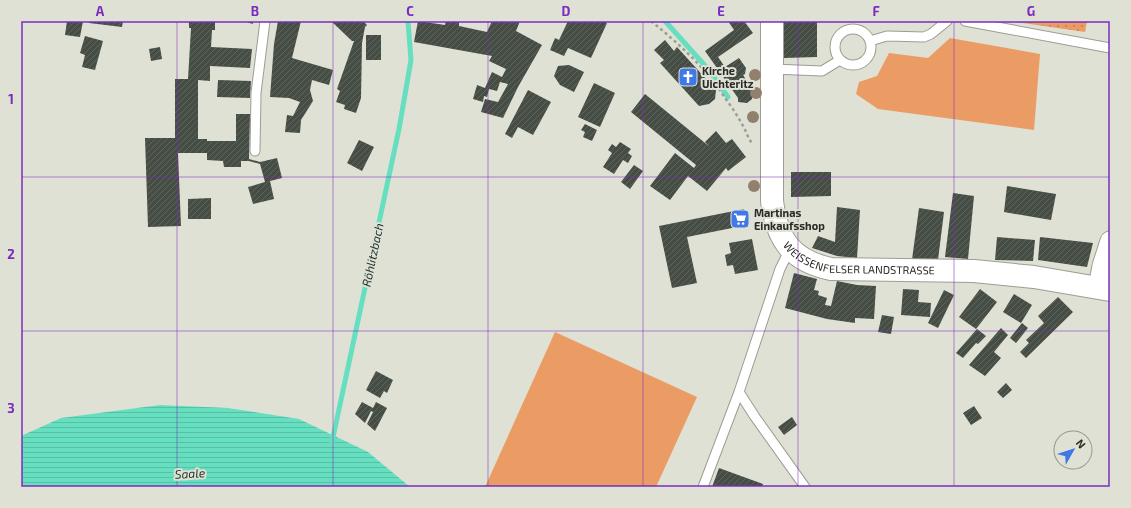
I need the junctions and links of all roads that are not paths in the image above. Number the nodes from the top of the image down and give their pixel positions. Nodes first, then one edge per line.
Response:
1 (265, 21) edge
2 (772, 21) edge
3 (946, 21) edge
4 (965, 21) edge
5 (870, 41) junction
6 (1110, 48) edge
7 (840, 60) junction
8 (772, 69) junction
9 (255, 151) dead end
10 (1110, 241) edge
11 (790, 249) junction
12 (1104, 289) edge
13 (739, 392) junction
14 (703, 487) edge
15 (805, 487) edge

1 - 9 lane
2 - 8 main road, WEISSENFELSER LANDSTRASSE
3 - 5 lane
4 - 6 lane
5 - 7 lane
5 - 7 lane
7 - 8 lane
8 - 11 main road, WEISSENFELSER LANDSTRASSE
10 - 12 street
11 - 12 main road, WEISSENFELSER LANDSTRASSE
11 - 13 lane
13 - 14 lane
13 - 15 lane

